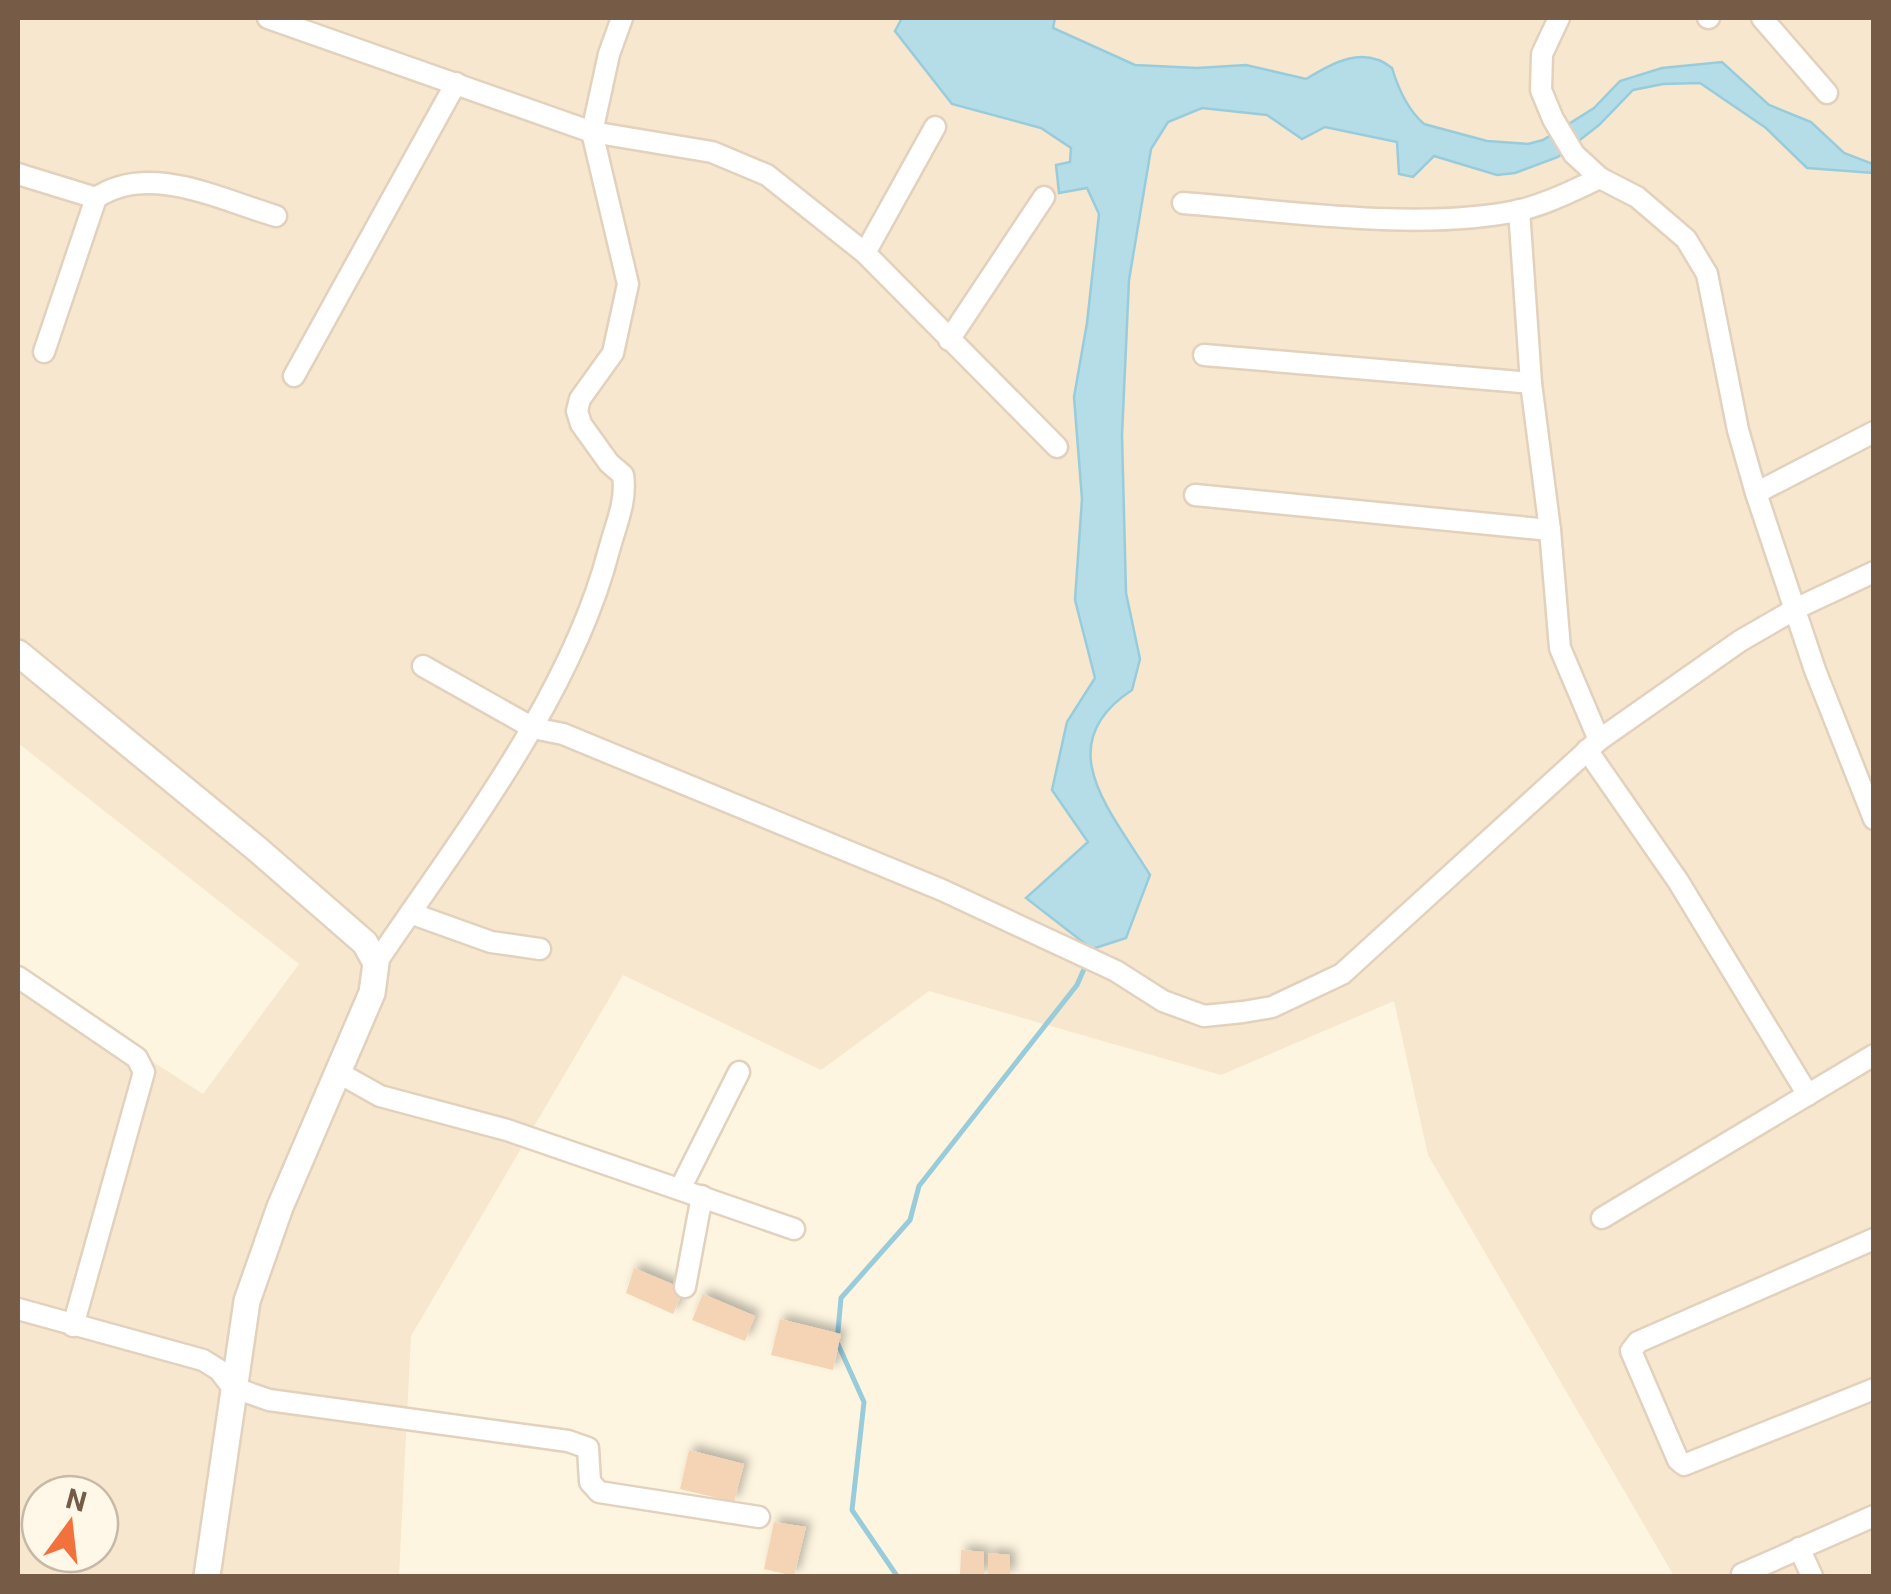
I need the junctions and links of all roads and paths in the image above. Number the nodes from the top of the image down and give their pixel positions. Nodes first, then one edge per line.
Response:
1 (268, 18) edge
2 (622, 18) edge
3 (1558, 18) edge
4 (1762, 18) edge
5 (456, 83) junction
6 (1827, 93) dead end
7 (934, 126) dead end
8 (592, 132) junction
9 (18, 174) edge
10 (1600, 178) junction
11 (1044, 197) dead end
12 (96, 198) junction
13 (1183, 204) dead end
14 (1519, 210) junction
15 (276, 216) dead end
16 (865, 253) junction
17 (949, 340) junction
18 (44, 352) dead end
19 (1204, 354) dead end
20 (294, 376) dead end
21 (1530, 383) junction
22 (1874, 432) edge
23 (1056, 446) dead end
24 (1756, 493) junction
25 (1196, 495) dead end
26 (1550, 530) junction
27 (1874, 572) edge
28 (1797, 608) junction
29 (18, 653) edge
30 (423, 666) dead end
31 (534, 728) junction
32 (1593, 745) junction
33 (1874, 818) edge
34 (410, 913) junction
35 (540, 949) dead end
36 (376, 963) junction
37 (18, 977) edge
38 (1874, 1055) edge
39 (739, 1072) dead end
40 (339, 1073) junction
41 (1808, 1096) junction
42 (680, 1188) junction
43 (702, 1196) junction
44 (1602, 1218) dead end
45 (794, 1229) dead end
46 (1874, 1239) edge
47 (685, 1286) dead end
48 (18, 1309) edge
49 (73, 1326) junction
50 (232, 1387) junction
51 (1874, 1389) edge
52 (1874, 1516) edge
53 (759, 1517) dead end
54 (1799, 1548) junction
55 (1742, 1574) dead end
56 (207, 1576) edge
57 (1812, 1576) edge

1 - 5 street
2 - 8 street
3 - 10 street
4 - 6 street
5 - 8 street
5 - 20 street
7 - 16 street
8 - 16 street
8 - 31 street
9 - 12 street
10 - 14 street
10 - 24 street
11 - 17 street
12 - 15 street
12 - 18 street
13 - 14 street
14 - 21 street
16 - 17 street
17 - 23 street
19 - 21 street
21 - 26 street
22 - 24 street
24 - 28 street
25 - 26 street
26 - 32 street
27 - 28 street
28 - 32 street
28 - 33 street
29 - 36 street
30 - 31 street
31 - 32 street
31 - 34 street
32 - 41 street
34 - 35 street
34 - 36 street
36 - 40 street
37 - 49 street
38 - 41 street
39 - 42 street
40 - 42 street
40 - 50 street
41 - 44 street
42 - 43 street
43 - 45 street
43 - 47 street
46 - 51 street
48 - 49 street
49 - 50 street
50 - 53 street
50 - 56 street
52 - 54 street
54 - 55 street
54 - 57 street

